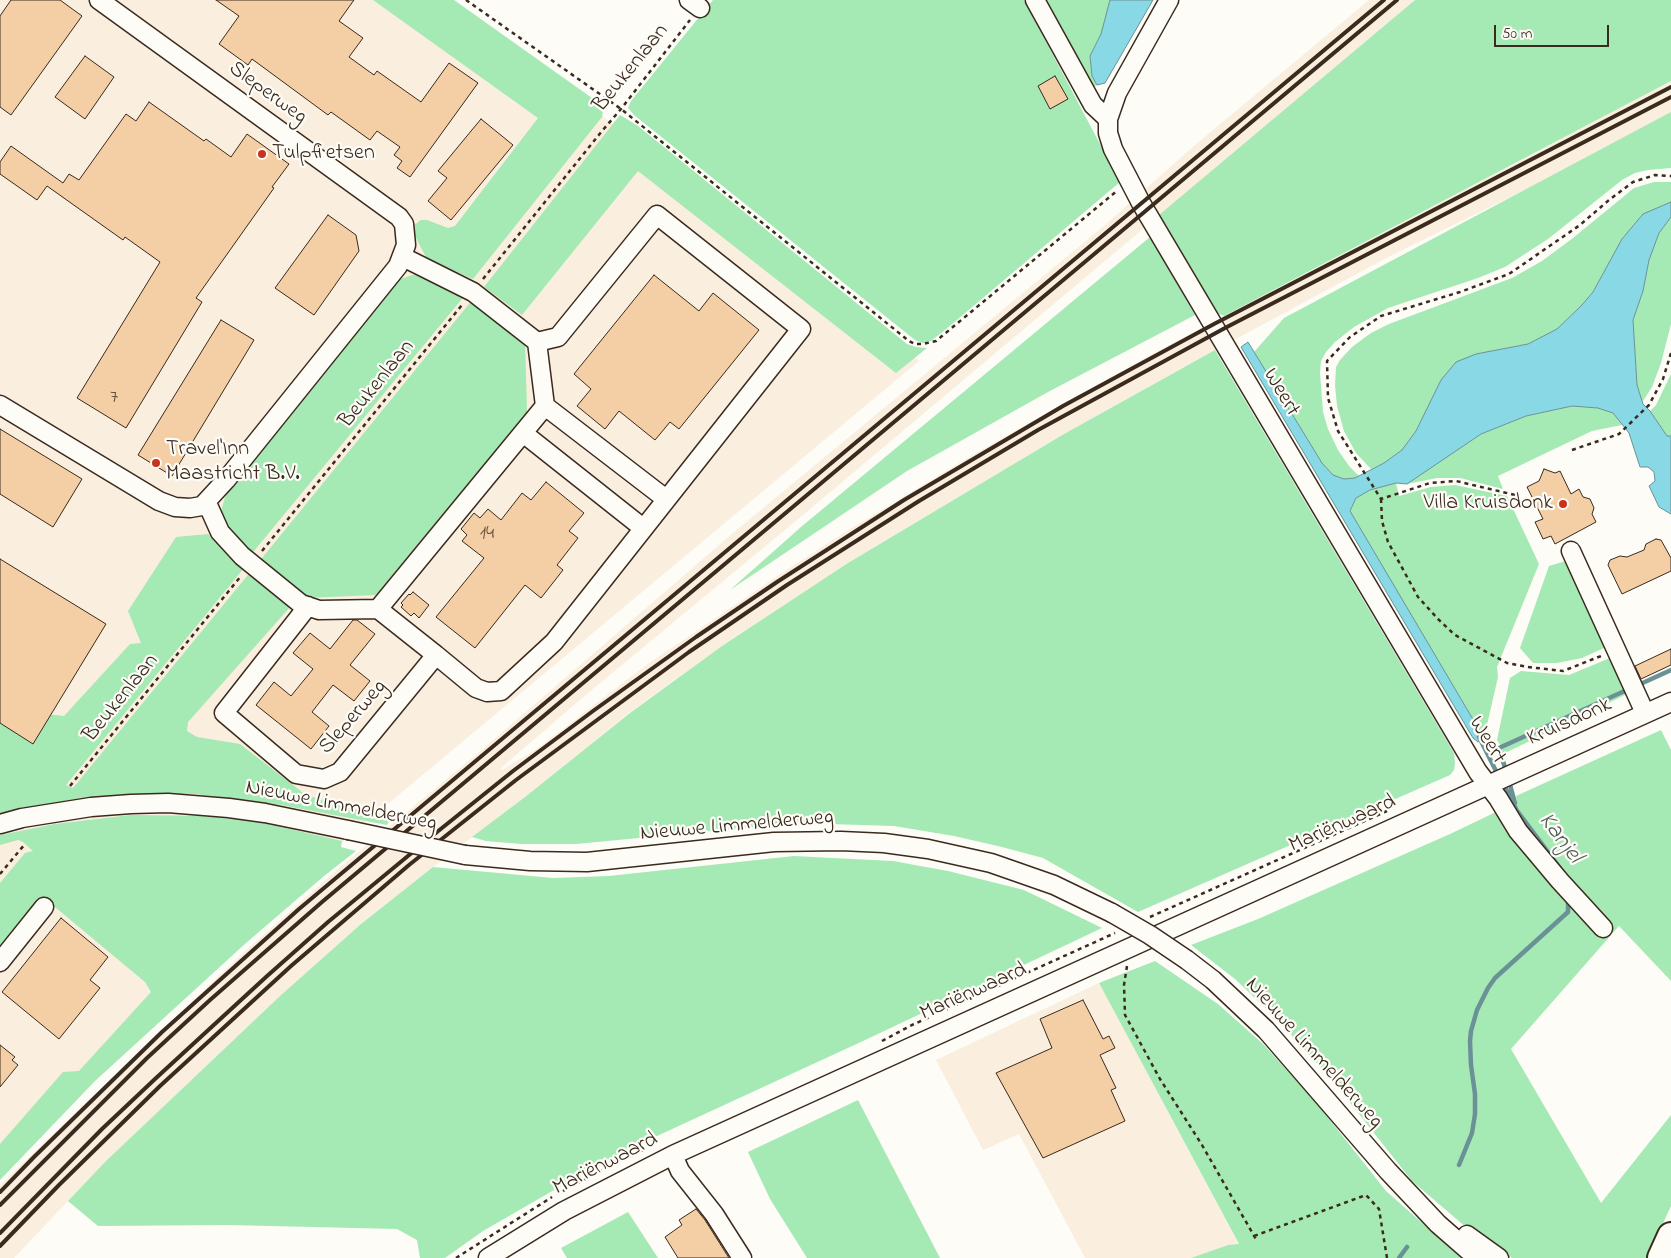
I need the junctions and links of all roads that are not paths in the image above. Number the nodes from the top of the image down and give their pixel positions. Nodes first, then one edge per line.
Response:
1 (98, 0) edge
2 (1035, 0) edge
3 (1169, 0) edge
4 (1108, 119) junction
5 (403, 257) junction
6 (537, 342) junction
7 (0, 405) edge
8 (544, 406) junction
9 (522, 433) junction
10 (666, 499) junction
11 (207, 503) junction
12 (643, 528) junction
13 (1571, 551) dead end
14 (304, 605) junction
15 (378, 609) junction
16 (436, 655) junction
17 (1671, 702) edge
18 (1645, 714) junction
19 (1487, 784) junction
20 (0, 824) edge
21 (44, 907) dead end
22 (1603, 928) dead end
23 (0, 962) edge
24 (673, 1156) junction
25 (1415, 1199) junction
26 (1671, 1236) edge
27 (488, 1258) edge
28 (742, 1258) edge
29 (1477, 1258) edge
30 (1499, 1258) edge
31 (1660, 1258) edge

1 - 5 street, Sleperweg
2 - 4 street
3 - 4 street, Weert
4 - 19 street, Weert
5 - 6 street
5 - 11 street, Sleperweg
6 - 8 street
6 - 10 street
7 - 11 street
8 - 9 street
8 - 10 street
9 - 12 street
9 - 15 street
10 - 12 street
11 - 14 street
12 - 16 street
13 - 18 street
14 - 15 street
14 - 16 street, Sleperweg
15 - 16 street
17 - 18 street, Kruisdonk
18 - 19 street, Kruisdonk
19 - 22 street, Weert
19 - 24 street, Mariënwaard
20 - 25 street, Nieuwe Limmelderweg, bridge
21 - 23 street
24 - 27 street, Mariënwaard
24 - 28 street
25 - 29 street, Nieuwe Limmelderweg
25 - 30 street, Nieuwe Limmelderweg
26 - 31 highway

